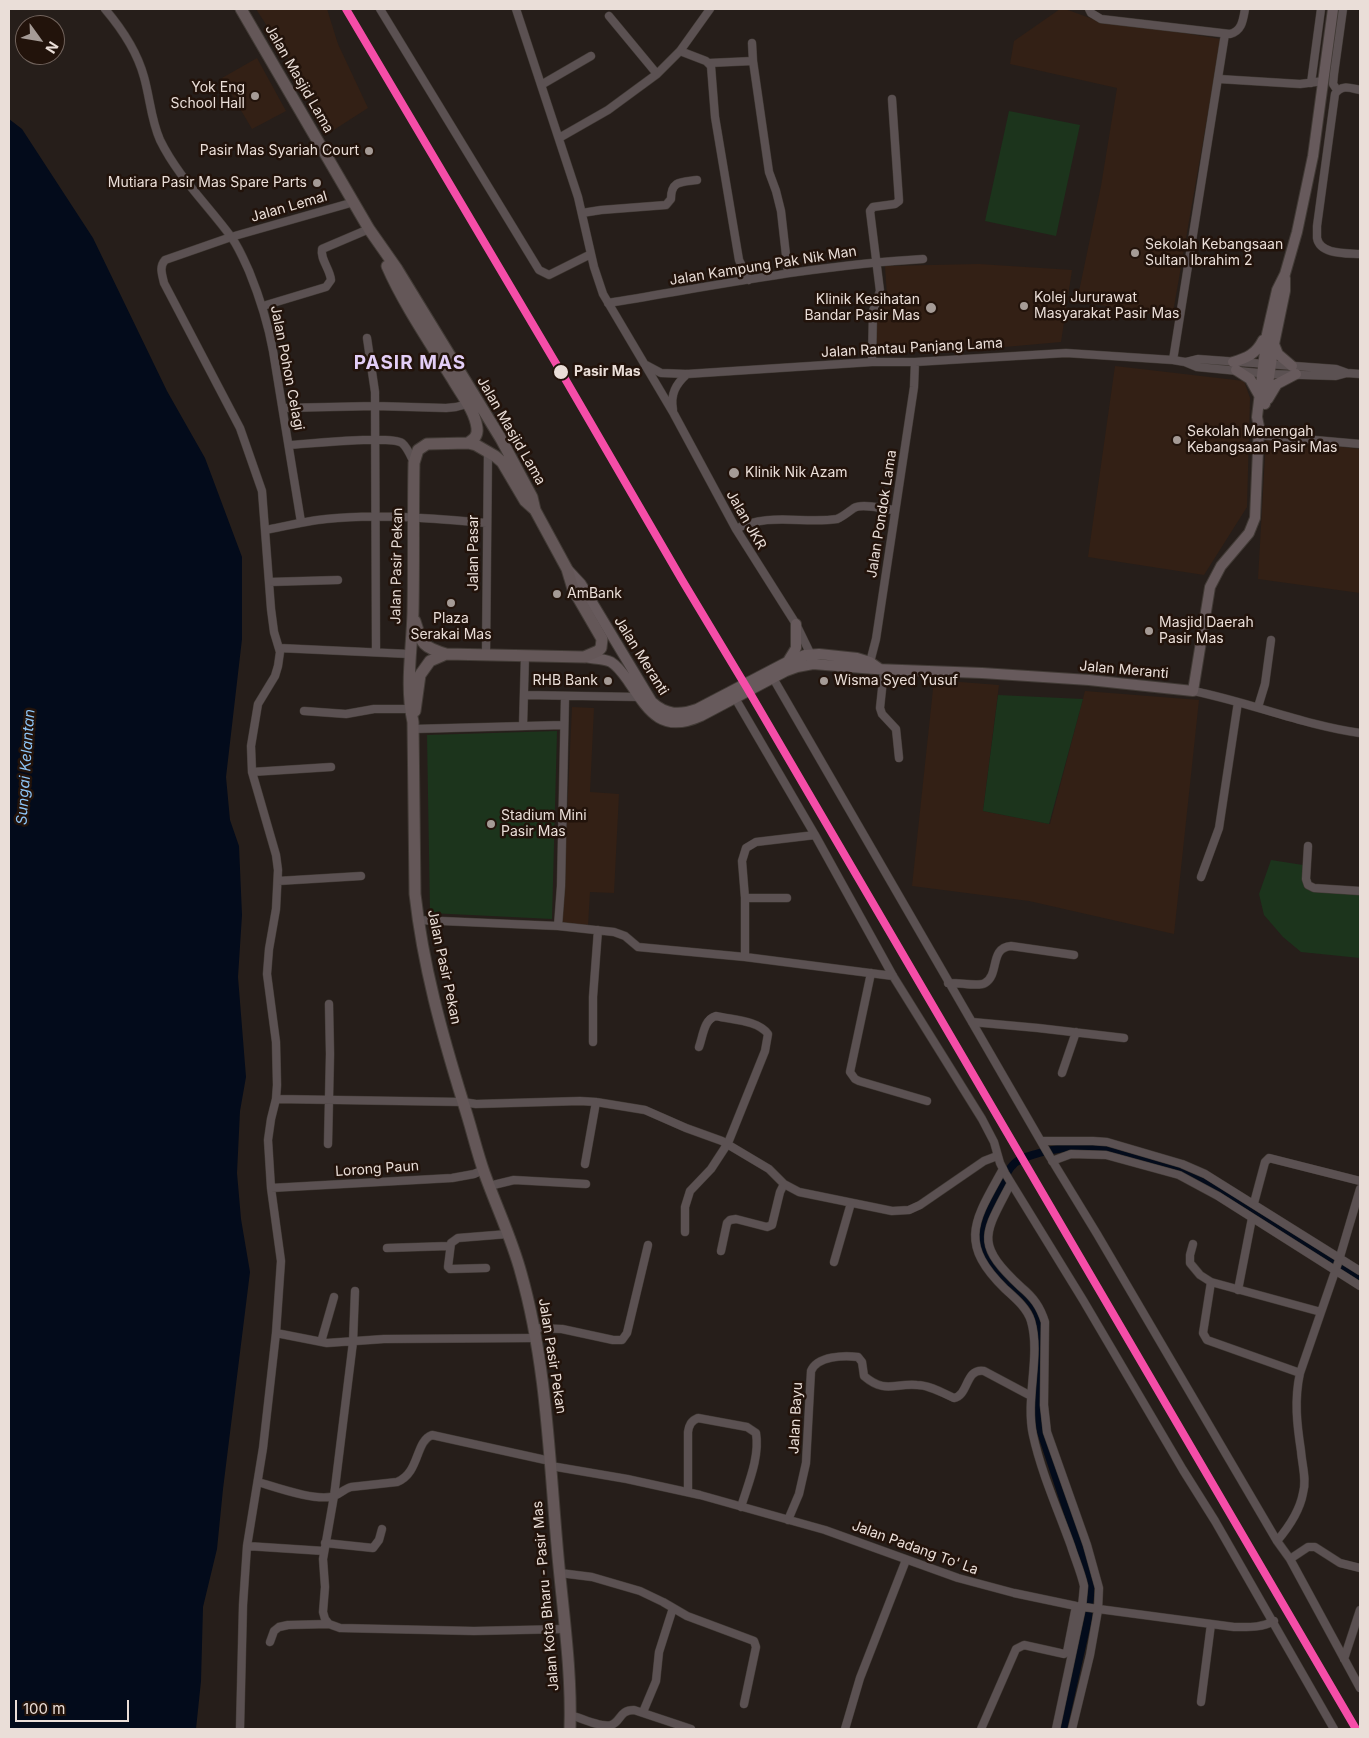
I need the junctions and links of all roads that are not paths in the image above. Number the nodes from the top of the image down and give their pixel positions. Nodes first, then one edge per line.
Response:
1 (105, 9) edge
2 (240, 9) edge
3 (380, 9) edge
4 (516, 9) edge
5 (710, 9) edge
6 (1089, 9) edge
7 (1245, 9) edge
8 (1321, 9) edge
9 (1333, 9) edge
10 (1343, 9) edge
11 (609, 16) dead end
12 (1225, 34) junction
13 (752, 43) dead end
14 (680, 51) junction
15 (591, 56) dead end
16 (753, 61) junction
17 (709, 63) junction
18 (658, 74) junction
19 (1219, 79) junction
20 (1324, 82) junction
21 (1311, 83) junction
22 (541, 85) junction
23 (1337, 90) junction
24 (1360, 90) edge
25 (892, 99) dead end
26 (559, 138) junction
27 (697, 180) dead end
28 (1308, 181) junction
29 (1323, 183) junction
30 (354, 202) junction
31 (582, 213) junction
32 (369, 229) junction
33 (231, 237) junction
34 (591, 254) junction
35 (1360, 254) edge
36 (923, 259) dead end
37 (875, 262) junction
38 (788, 273) junction
39 (1285, 274) junction
40 (749, 280) junction
41 (402, 286) junction
42 (608, 303) junction
43 (262, 306) junction
44 (1267, 334) junction
45 (367, 338) dead end
46 (1274, 344) junction
47 (1173, 360) junction
48 (642, 362) junction
49 (872, 362) junction
50 (915, 362) junction
51 (1235, 366) junction
52 (1266, 369) junction
53 (1294, 370) junction
54 (687, 374) junction
55 (1360, 374) edge
56 (1262, 400) junction
57 (467, 404) junction
58 (375, 406) junction
59 (283, 408) junction
60 (674, 414) junction
61 (1259, 431) junction
62 (375, 440) junction
63 (468, 443) junction
64 (1360, 444) edge
65 (289, 445) junction
66 (488, 451) junction
67 (414, 463) junction
68 (535, 510) junction
69 (894, 510) junction
70 (376, 517) junction
71 (413, 518) junction
72 (301, 522) junction
73 (487, 523) junction
74 (736, 529) junction
75 (266, 530) junction
76 (567, 568) junction
77 (338, 580) dead end
78 (269, 582) junction
79 (413, 614) junction
80 (796, 624) junction
81 (606, 627) junction
82 (602, 639) junction
83 (1271, 640) dead end
84 (279, 648) junction
85 (376, 651) junction
86 (409, 654) junction
87 (446, 654) junction
88 (486, 654) junction
89 (525, 656) junction
90 (584, 657) junction
91 (812, 659) junction
92 (787, 662) junction
93 (869, 665) junction
94 (882, 670) junction
95 (773, 678) junction
96 (754, 683) junction
97 (1193, 691) junction
98 (737, 694) junction
99 (525, 695) junction
100 (564, 697) junction
101 (639, 697) junction
102 (1238, 702) junction
103 (1258, 707) junction
104 (410, 709) junction
105 (304, 711) dead end
106 (677, 718) junction
107 (563, 725) junction
108 (413, 726) junction
109 (523, 726) junction
110 (1360, 733) edge
111 (899, 758) dead end
112 (332, 767) dead end
113 (252, 772) junction
114 (815, 835) junction
115 (1308, 846) dead end
116 (361, 876) dead end
117 (1201, 877) dead end
118 (278, 881) junction
119 (1360, 891) edge
120 (745, 898) junction
121 (787, 898) dead end
122 (418, 920) junction
123 (558, 926) junction
124 (598, 930) junction
125 (1074, 955) dead end
126 (745, 957) junction
127 (871, 973) junction
128 (893, 976) junction
129 (948, 983) junction
130 (329, 1004) dead end
131 (972, 1022) junction
132 (1076, 1032) junction
133 (1124, 1038) dead end
134 (593, 1042) dead end
135 (699, 1047) dead end
136 (1062, 1073) dead end
137 (276, 1099) junction
138 (329, 1100) junction
139 (463, 1102) junction
140 (596, 1102) junction
141 (927, 1102) dead end
142 (328, 1144) dead end
143 (728, 1144) junction
144 (1042, 1144) junction
145 (997, 1156) junction
146 (1051, 1159) junction
147 (585, 1164) dead end
148 (484, 1170) junction
149 (1004, 1171) junction
150 (1360, 1181) edge
151 (1010, 1182) junction
152 (586, 1184) dead end
153 (784, 1184) junction
154 (489, 1186) junction
155 (271, 1188) junction
156 (1360, 1189) edge
157 (851, 1203) junction
158 (1254, 1203) junction
159 (1252, 1218) junction
160 (685, 1232) dead end
161 (508, 1234) junction
162 (1193, 1244) dead end
163 (648, 1245) dead end
164 (449, 1246) junction
165 (387, 1248) dead end
166 (721, 1251) dead end
167 (1339, 1259) junction
168 (834, 1262) dead end
169 (486, 1268) dead end
170 (1336, 1270) junction
171 (1360, 1272) edge
172 (1211, 1282) junction
173 (1360, 1286) edge
174 (1238, 1290) junction
175 (355, 1291) dead end
176 (334, 1297) dead end
177 (1321, 1312) junction
178 (276, 1333) junction
179 (534, 1333) junction
180 (321, 1342) junction
181 (353, 1342) junction
182 (1300, 1374) junction
183 (1031, 1396) junction
184 (550, 1464) junction
185 (258, 1482) junction
186 (688, 1492) junction
187 (334, 1496) junction
188 (741, 1507) junction
189 (788, 1520) junction
190 (382, 1529) dead end
191 (1277, 1541) junction
192 (247, 1546) junction
193 (325, 1547) junction
194 (1290, 1559) junction
195 (906, 1560) junction
196 (1360, 1568) edge
197 (560, 1573) junction
198 (1080, 1607) junction
199 (673, 1608) junction
200 (1096, 1609) junction
201 (1360, 1610) edge
202 (1274, 1621) junction
203 (329, 1624) junction
204 (1211, 1624) junction
205 (565, 1628) junction
206 (270, 1642) dead end
207 (1344, 1658) junction
208 (1360, 1688) edge
209 (1201, 1702) dead end
210 (744, 1704) dead end
211 (644, 1712) junction
212 (571, 1715) junction
213 (616, 1727) edge
214 (240, 1729) edge
215 (570, 1729) edge
216 (691, 1729) edge
217 (845, 1729) edge
218 (981, 1729) edge
219 (1056, 1729) edge
220 (1072, 1729) edge
221 (1334, 1729) edge

1 - 33 street, Jalan Pohon Celagi
2 - 30 highway, Jalan Masjid Lama
3 - 34 street
4 - 22 street, Jalan JKR
5 - 14 street
6 - 12 street
7 - 12 street
8 - 21 street
9 - 20 main road
10 - 23 street
11 - 18 street
12 - 19 street
13 - 16 street
14 - 17 street
14 - 18 street
15 - 22 street
16 - 17 street
16 - 38 street
17 - 40 street
18 - 26 street
19 - 21 street
19 - 47 street
20 - 21 street
20 - 28 main road
22 - 26 street, Jalan JKR
23 - 24 street
23 - 29 street
25 - 37 street
26 - 31 street, Jalan JKR
27 - 31 street
28 - 29 street
28 - 39 main road
29 - 35 street
30 - 32 highway, Jalan Masjid Lama
30 - 33 street, Jalan Lemal
31 - 34 street, Jalan JKR
32 - 41 highway, Jalan Masjid Lama
32 - 43 street
33 - 43 street, Jalan Pohon Celagi
33 - 75 street, Jalan Lemal
34 - 42 street, Jalan JKR
36 - 37 street, Jalan Kampung Pak Nik Man
37 - 38 street, Jalan Kampung Pak Nik Man
37 - 49 street
38 - 40 street, Jalan Kampung Pak Nik Man
39 - 44 main road
39 - 46 main road
40 - 42 street, Jalan Kampung Pak Nik Man
41 - 57 highway, Jalan Masjid Lama
41 - 68 highway, Jalan Masjid Lama
42 - 48 street, Jalan JKR
43 - 59 street, Jalan Pohon Celagi
44 - 51 main road
44 - 52 main road
45 - 58 street
46 - 52 main road
46 - 53 main road
47 - 50 street, Jalan Rantau Panjang Lama
47 - 51 street, Jalan Rantau Panjang Lama
48 - 54 street, Jalan Rantau Panjang Lama
48 - 60 street, Jalan JKR
49 - 50 street, Jalan Rantau Panjang Lama
49 - 54 street, Jalan Rantau Panjang Lama
50 - 69 street, Jalan Pondok Lama
51 - 52 street, Jalan Rantau Panjang Lama
51 - 56 main road
52 - 53 street, Jalan Rantau Panjang Lama
52 - 56 main road
53 - 55 street, Jalan Rantau Panjang Lama
53 - 56 main road
54 - 60 street
56 - 61 main road
57 - 58 street
57 - 63 highway, Jalan Masjid Lama
58 - 59 street
58 - 62 street
59 - 65 street, Jalan Pohon Celagi
60 - 74 street, Jalan JKR
61 - 64 street
61 - 97 main road
62 - 65 street
62 - 67 street
62 - 70 street
63 - 66 highway, Jalan Masjid Lama
63 - 67 highway
65 - 72 street, Jalan Pohon Celagi
66 - 68 highway, Jalan Masjid Lama
66 - 73 street, Jalan Pasar
67 - 71 highway, Jalan Pasir Pekan
68 - 76 highway, Jalan Masjid Lama
69 - 74 street
69 - 93 street, Jalan Pondok Lama
70 - 71 street
70 - 72 street
70 - 85 street
71 - 73 street
71 - 79 highway, Jalan Pasir Pekan
72 - 75 street
73 - 88 street, Jalan Pasar
74 - 80 street, Jalan JKR
75 - 78 street, Jalan Lemal
76 - 81 main road, Jalan Meranti
76 - 82 highway, Jalan Masjid Lama
77 - 78 street
78 - 84 street, Jalan Lemal
79 - 86 highway, Jalan Pasir Pekan
79 - 87 highway
80 - 91 street, Jalan JKR
80 - 92 main road
81 - 82 highway
81 - 106 main road, Jalan Meranti
82 - 90 highway
83 - 103 street
84 - 85 street
84 - 113 street
85 - 86 street
86 - 104 highway, Jalan Pasir Pekan
87 - 88 highway
87 - 108 highway
88 - 89 highway
89 - 90 highway
89 - 99 street
90 - 101 main road, Jalan Meranti
91 - 92 main road
91 - 93 main road
91 - 95 main road
92 - 96 main road
93 - 94 main road
94 - 97 main road, Jalan Meranti
94 - 111 street
95 - 96 main road
95 - 129 street
96 - 98 main road
97 - 102 street, Jalan Meranti
98 - 106 main road
98 - 114 street
99 - 100 street
99 - 109 street
100 - 101 street
100 - 107 street
101 - 106 main road, Jalan Meranti
102 - 103 street, Jalan Meranti
102 - 117 street
103 - 110 street, Jalan Meranti
104 - 105 street
104 - 108 highway, Jalan Pasir Pekan
107 - 109 street
107 - 123 street
108 - 109 street
108 - 122 highway, Jalan Pasir Pekan
112 - 113 street
113 - 118 street
114 - 120 street
114 - 128 street
115 - 119 street
116 - 118 street
118 - 137 street
120 - 121 street
120 - 126 street
122 - 123 street
122 - 139 highway, Jalan Pasir Pekan
123 - 124 street
124 - 126 street
124 - 134 street
125 - 129 street
126 - 127 street
127 - 128 street
127 - 141 street
128 - 145 street
129 - 131 street
130 - 138 street
131 - 132 street
131 - 144 street
132 - 133 street
132 - 136 street
135 - 143 street
137 - 138 street
137 - 155 street
138 - 139 street
138 - 142 street
139 - 140 street
139 - 148 highway, Jalan Pasir Pekan
140 - 143 street
140 - 147 street
143 - 153 street
143 - 160 street
144 - 146 street
144 - 158 street
145 - 149 street
145 - 157 street
146 - 159 street
146 - 191 street
148 - 154 highway, Jalan Pasir Pekan
148 - 155 street, Lorong Paun
149 - 151 street
149 - 183 street
150 - 158 street
151 - 200 street
151 - 202 street
152 - 154 street
153 - 157 street
153 - 166 street
154 - 161 highway, Jalan Pasir Pekan
155 - 178 street
156 - 167 street
157 - 168 street
158 - 167 street
159 - 170 street
159 - 174 street
161 - 164 street
161 - 179 highway, Jalan Pasir Pekan
162 - 172 street
163 - 179 street
164 - 165 street
164 - 169 street
167 - 170 street
167 - 171 street
170 - 173 street
170 - 177 street
172 - 174 street
172 - 182 street
174 - 177 street
175 - 181 street
176 - 180 street
177 - 182 street
178 - 180 street
178 - 185 street
179 - 181 street
179 - 184 highway, Jalan Pasir Pekan
180 - 181 street
181 - 187 street
182 - 191 street
183 - 189 street, Jalan Bayu
183 - 198 street
184 - 186 street, Jalan Padang To' La
184 - 187 street, Jalan Padang To' La
184 - 197 highway, Jalan Kota Bharu - Pasir Mas
185 - 187 street
185 - 192 street
186 - 188 street, Jalan Padang To' La
186 - 188 street
187 - 193 street
188 - 189 street, Jalan Padang To' La
189 - 195 street, Jalan Padang To' La
190 - 193 street
191 - 194 street
192 - 193 street
192 - 214 street
193 - 203 street
194 - 196 street
194 - 207 street
195 - 198 street, Jalan Padang To' La
195 - 217 street
197 - 199 street
197 - 205 highway, Jalan Kota Bharu - Pasir Mas
198 - 200 street, Jalan Padang To' La
198 - 218 street
198 - 219 street
199 - 210 street
199 - 211 street
200 - 204 street, Jalan Padang To' La
200 - 220 street
201 - 207 street
202 - 204 street, Jalan Padang To' La
202 - 221 street
203 - 205 street
203 - 206 street
204 - 209 street
205 - 212 highway, Jalan Kota Bharu - Pasir Mas
207 - 208 street
211 - 213 street
211 - 216 street
212 - 213 street
212 - 215 highway, Jalan Kota Bharu - Pasir Mas

